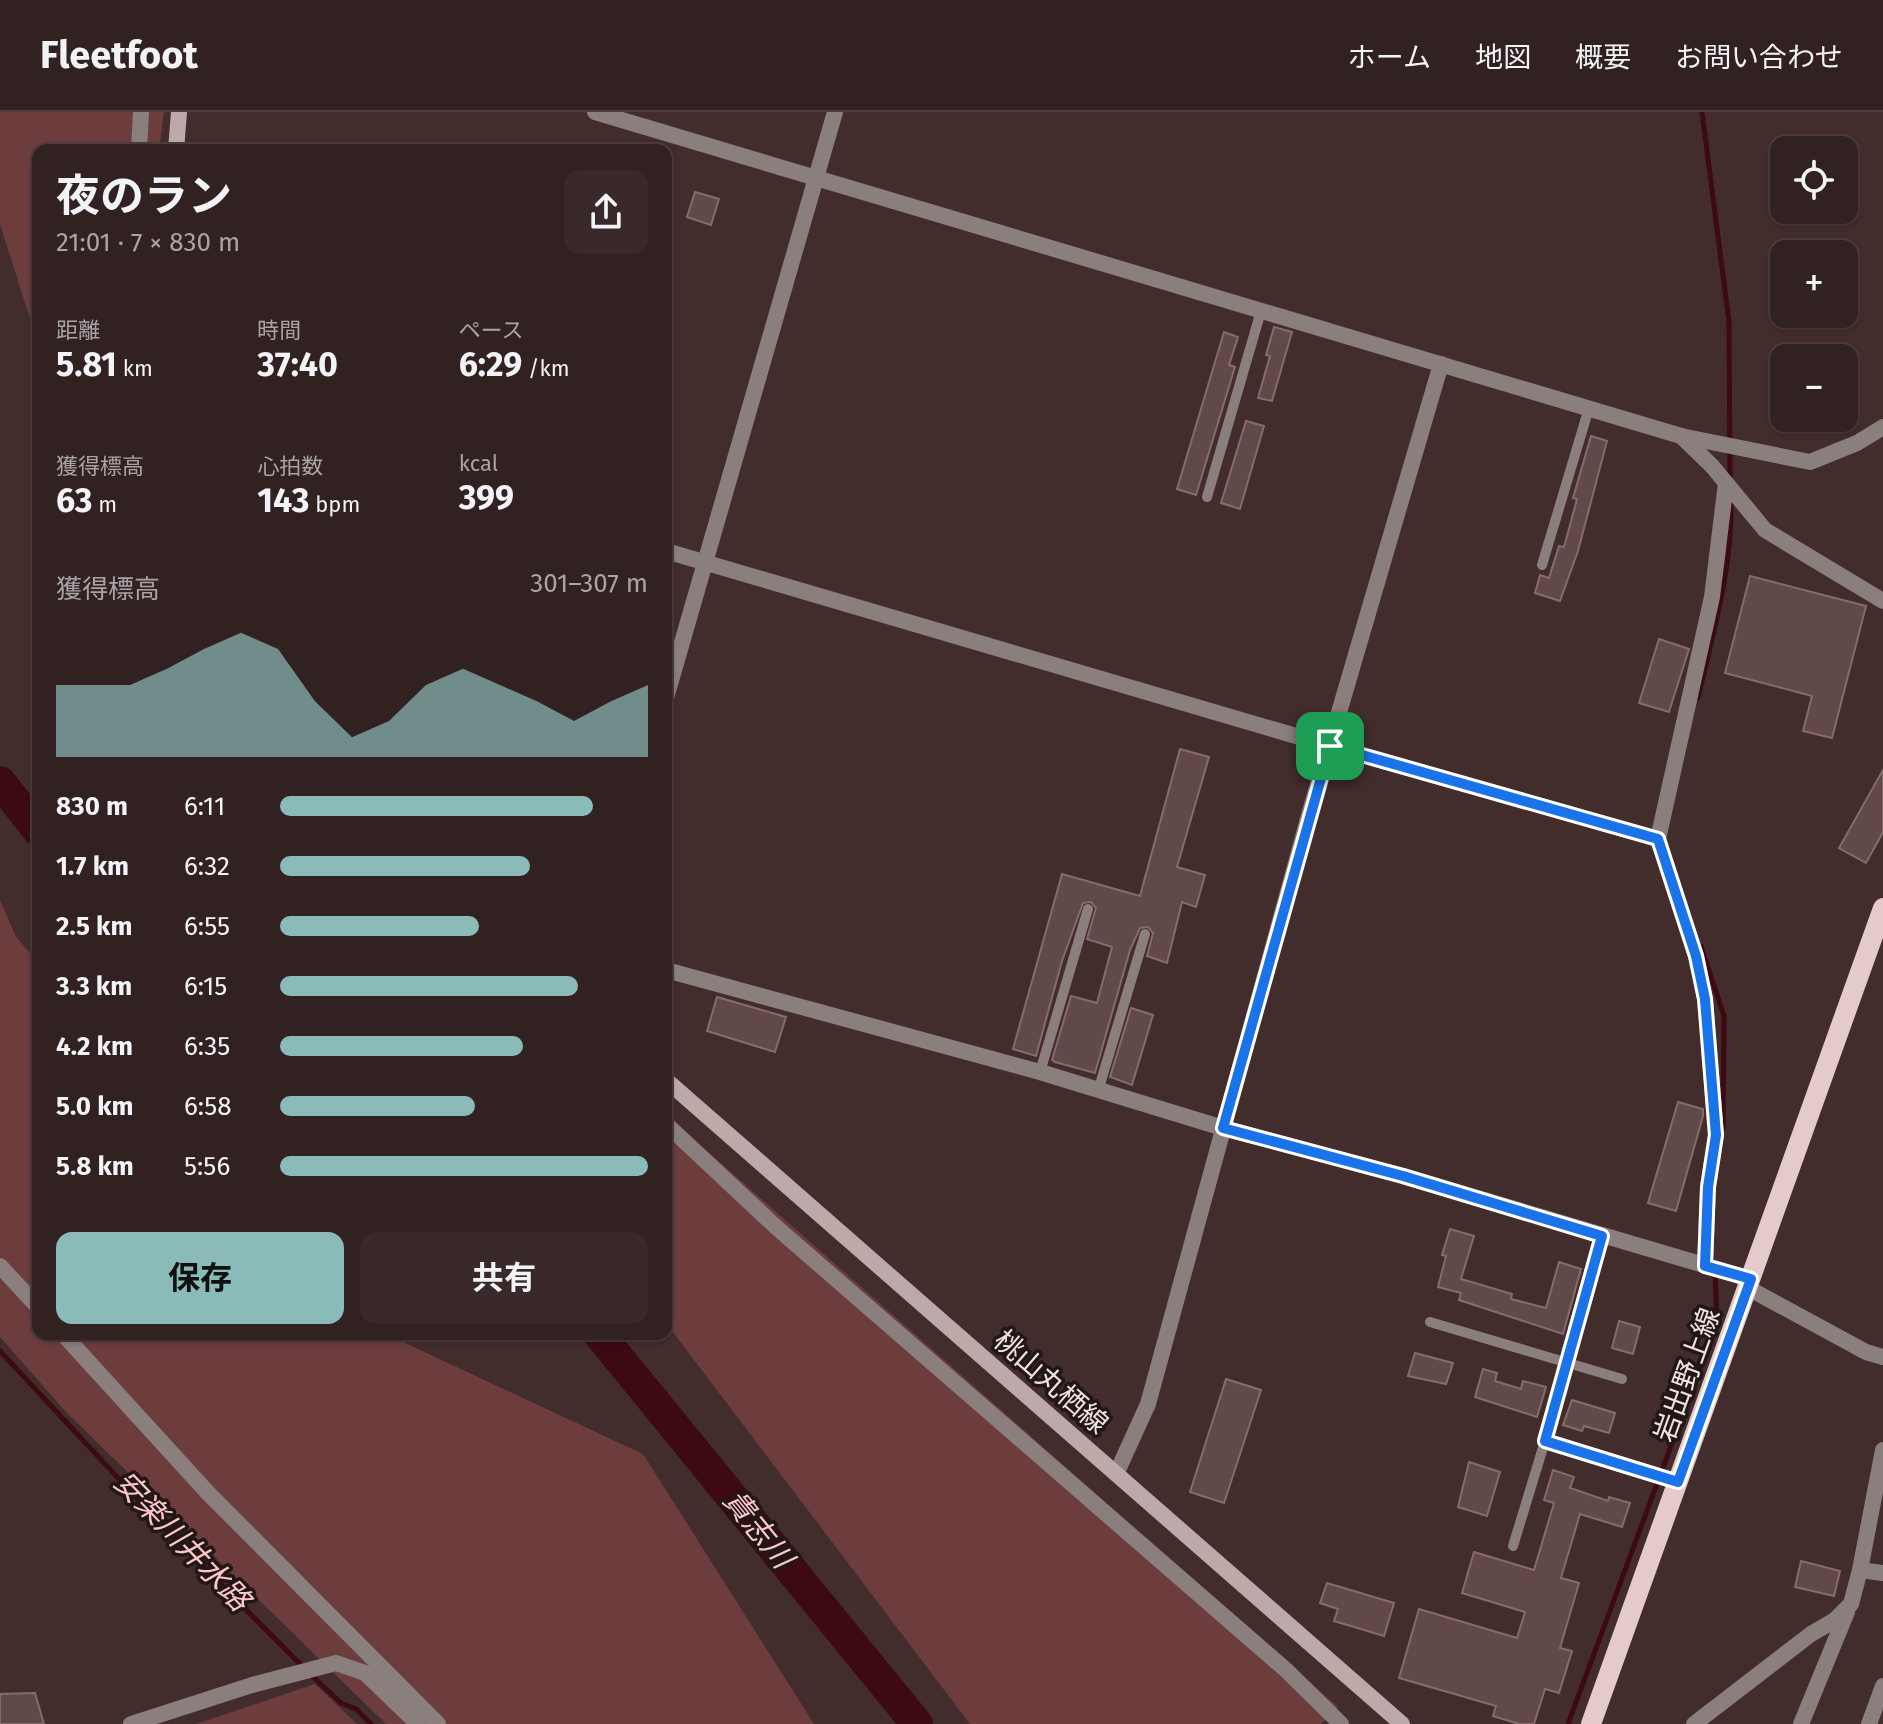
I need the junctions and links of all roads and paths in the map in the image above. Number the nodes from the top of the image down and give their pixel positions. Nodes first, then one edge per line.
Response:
1 (141, 112) edge
2 (179, 112) edge
3 (595, 112) edge
4 (835, 112) edge
5 (139, 144) edge
6 (176, 144) edge
7 (816, 177) junction
8 (1261, 311) junction
9 (1441, 364) junction
10 (1589, 408) junction
11 (1883, 427) edge
12 (1681, 436) junction
13 (1726, 483) junction
14 (1207, 497) dead end
15 (672, 553) edge
16 (705, 562) junction
17 (1542, 565) dead end
18 (1883, 601) edge
19 (672, 677) edge
20 (1330, 746) junction
21 (1658, 839) junction
22 (1883, 908) edge
23 (1088, 909) dead end
24 (1145, 934) dead end
25 (672, 972) edge
26 (1040, 1072) junction
27 (672, 1085) edge
28 (1098, 1091) junction
29 (1223, 1128) junction
30 (672, 1130) edge
31 (1602, 1236) junction
32 (0, 1266) edge
33 (1705, 1266) junction
34 (1750, 1284) junction
35 (32, 1301) edge
36 (1430, 1322) dead end
37 (68, 1340) edge
38 (1883, 1357) edge
39 (1567, 1362) junction
40 (1622, 1379) dead end
41 (1545, 1441) junction
42 (1883, 1450) edge
43 (1117, 1472) junction
44 (1678, 1482) junction
45 (1513, 1546) dead end
46 (1860, 1570) junction
47 (1883, 1573) edge
48 (1851, 1604) junction
49 (1883, 1686) edge
50 (1338, 1723) edge
51 (131, 1724) edge
52 (418, 1724) edge
53 (438, 1724) edge
54 (1402, 1724) edge
55 (1591, 1724) edge
56 (1694, 1724) edge
57 (1801, 1724) edge
58 (1869, 1724) edge

1 - 5 street
2 - 6 main road
3 - 7 street
4 - 7 street
7 - 8 street
7 - 16 street
8 - 9 street
8 - 14 lane
9 - 10 street
9 - 20 street
10 - 12 street
10 - 17 lane
11 - 12 street
12 - 13 street
13 - 18 street
13 - 21 street
15 - 16 street
16 - 19 street
16 - 20 street
20 - 21 street
20 - 29 street
21 - 33 street
22 - 34 main road, 岩出野上線
23 - 26 lane
24 - 28 lane
25 - 26 street
26 - 28 street
27 - 43 main road, 桃山丸栖線
28 - 29 street
29 - 31 street
29 - 43 street
30 - 50 street
31 - 33 street
31 - 39 street
32 - 35 street
33 - 34 street
34 - 38 street
34 - 44 main road, 岩出野上線
36 - 39 lane
37 - 53 street
39 - 40 lane
39 - 41 street
41 - 44 street
41 - 45 lane
42 - 46 street
43 - 54 main road, 桃山丸栖線
44 - 55 main road, 岩出野上線
46 - 47 street
46 - 48 street
48 - 56 street
48 - 57 street
49 - 58 street
51 - 52 street

